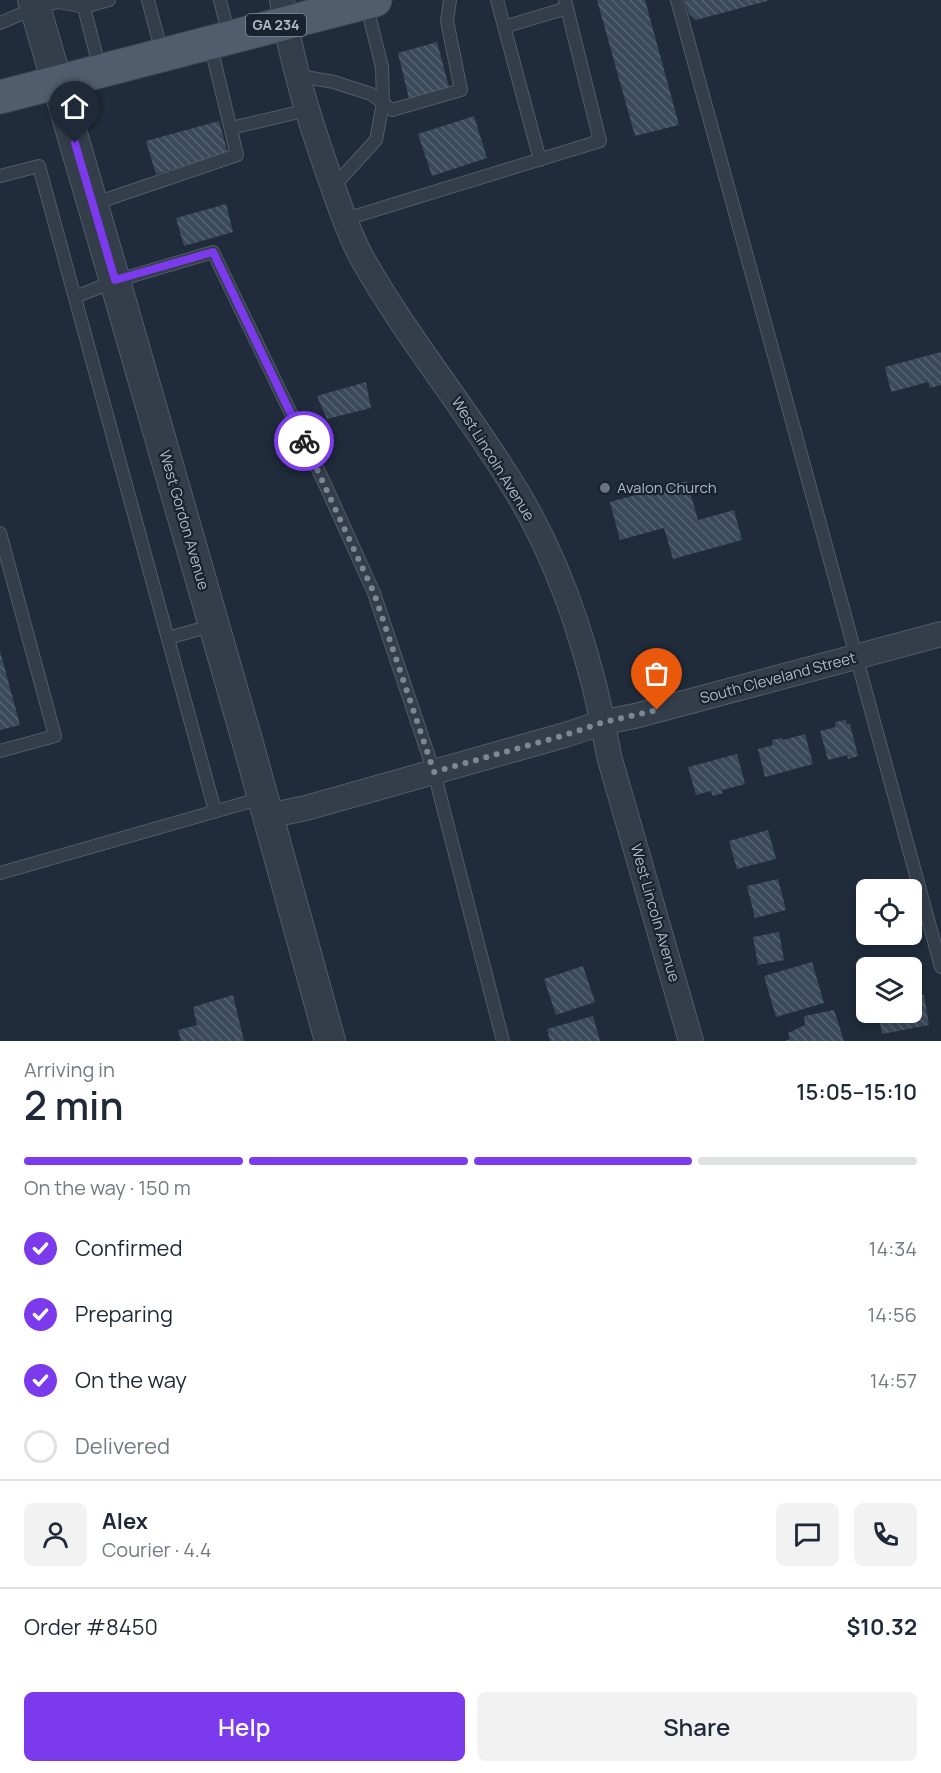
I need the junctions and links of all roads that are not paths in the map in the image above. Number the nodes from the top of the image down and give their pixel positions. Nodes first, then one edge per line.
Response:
1 (109, 0) edge
2 (148, 0) edge
3 (220, 0) edge
4 (450, 0) edge
5 (496, 0) edge
6 (677, 0) edge
7 (357, 2) edge
8 (83, 3) edge
9 (34, 4) edge
10 (566, 4) edge
11 (283, 11) edge
12 (0, 23) edge
13 (504, 27) junction
14 (219, 40) junction
15 (162, 54) junction
16 (100, 70) junction
17 (299, 76) junction
18 (57, 82) junction
19 (0, 97) edge
20 (383, 103) junction
21 (308, 110) junction
22 (231, 128) junction
23 (540, 160) junction
24 (0, 176) edge
25 (333, 187) junction
26 (93, 204) junction
27 (346, 219) junction
28 (115, 280) junction
29 (75, 297) junction
30 (0, 533) edge
31 (214, 625) junction
32 (941, 634) edge
33 (168, 638) junction
34 (856, 657) junction
35 (604, 722) junction
36 (0, 751) edge
37 (434, 772) junction
38 (265, 807) junction
39 (215, 812) junction
40 (0, 873) edge
41 (941, 968) edge
42 (330, 1041) edge
43 (503, 1041) edge
44 (691, 1041) edge

1 - 8 lane
2 - 15 lane
3 - 14 lane
4 - 20 lane
5 - 13 lane
6 - 34 lane
7 - 11 main road, GA 234
7 - 20 lane
8 - 9 lane
8 - 16 lane
9 - 12 lane
9 - 18 street, West Gordon Avenue
10 - 13 lane
10 - 23 lane
11 - 14 main road, GA 234
11 - 17 street, West Lincoln Avenue
13 - 23 lane
14 - 15 main road, GA 234
14 - 22 lane
15 - 16 main road, GA 234
16 - 18 main road, GA 234
17 - 20 lane
17 - 21 street, West Lincoln Avenue
18 - 19 main road, GA 234
18 - 26 street, West Gordon Avenue
20 - 25 lane
21 - 22 lane
21 - 25 street, West Lincoln Avenue
22 - 26 lane
23 - 27 lane
24 - 29 lane
25 - 27 street, West Lincoln Avenue
26 - 28 street, West Gordon Avenue
27 - 35 street, West Lincoln Avenue
28 - 29 lane
28 - 31 street, West Gordon Avenue
28 - 37 lane
29 - 33 lane
30 - 36 lane
31 - 33 lane
31 - 38 street, West Gordon Avenue
32 - 34 street, South Cleveland Street
33 - 39 lane
34 - 35 street, South Cleveland Street
34 - 41 lane
35 - 37 street, South Cleveland Street
35 - 44 street, West Lincoln Avenue
37 - 38 street, South Cleveland Street
37 - 43 lane
38 - 39 lane
38 - 42 street, West Gordon Avenue
39 - 40 lane

